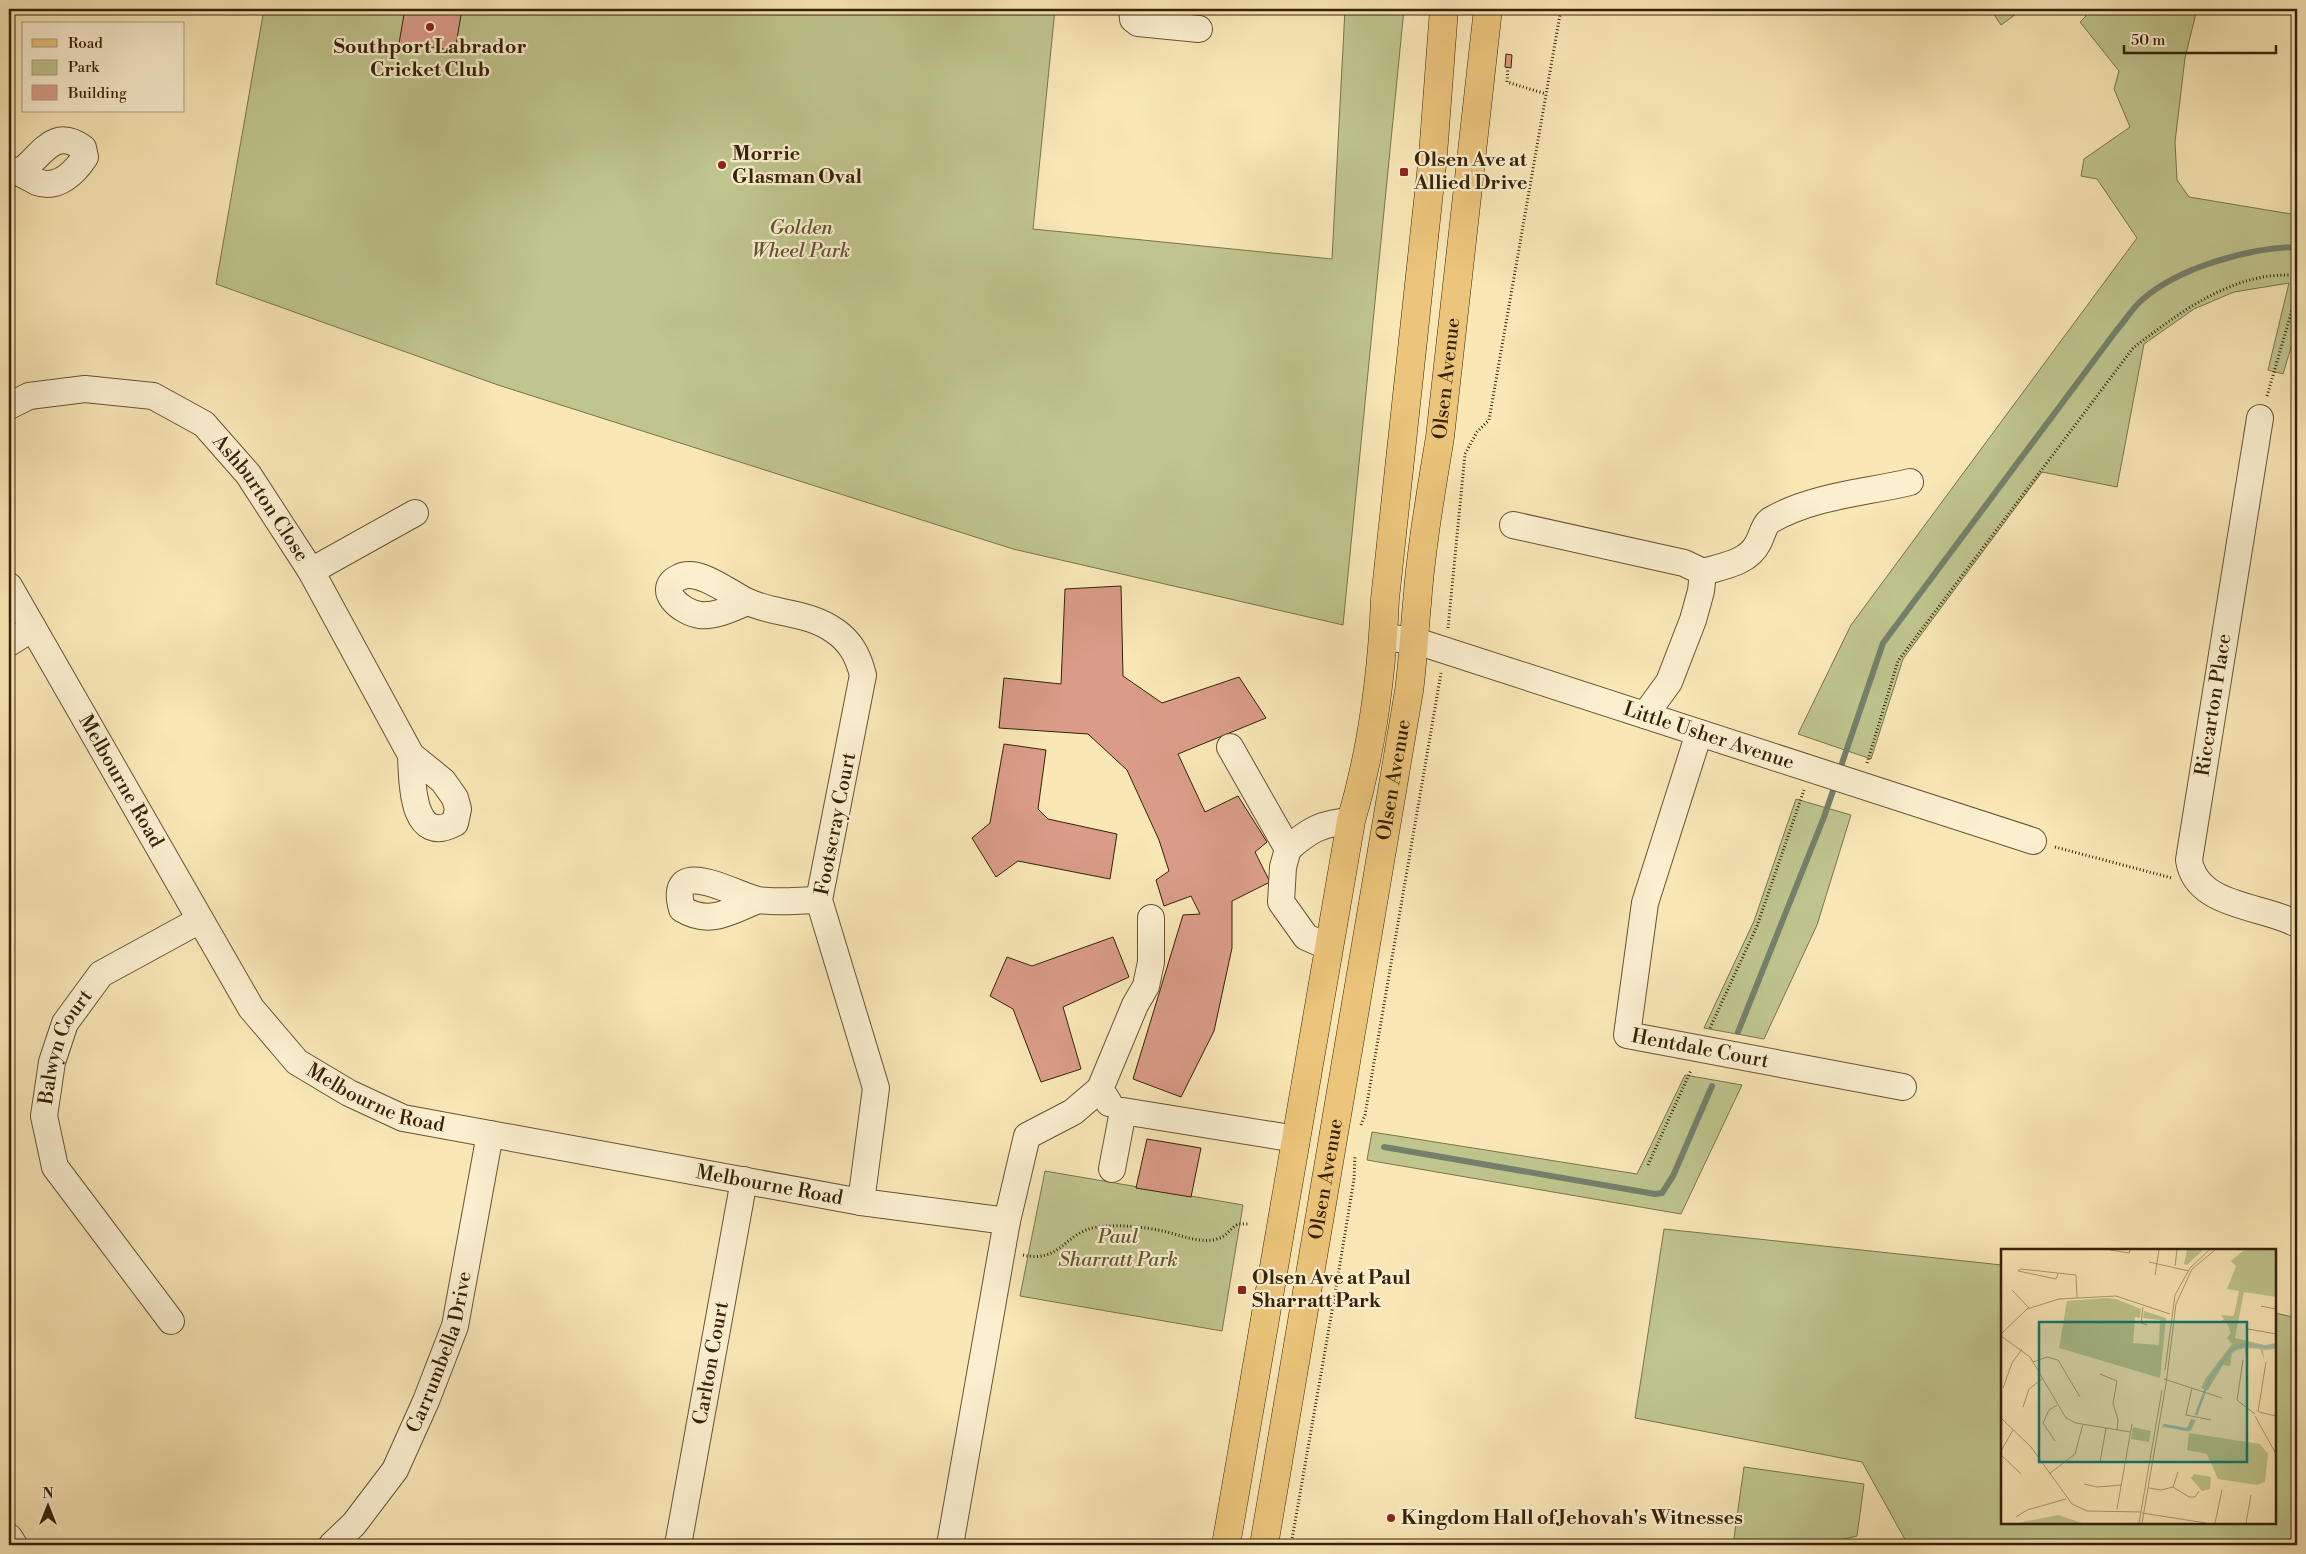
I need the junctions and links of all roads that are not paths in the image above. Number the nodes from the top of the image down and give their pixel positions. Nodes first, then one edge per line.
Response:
1 (1132, 9) edge
2 (1444, 9) edge
3 (1488, 9) edge
4 (1199, 29) dead end
5 (9, 406) edge
6 (2260, 418) road end
7 (1910, 482) dead end
8 (415, 512) dead end
9 (1513, 525) dead end
10 (311, 572) junction
11 (1703, 572) junction
12 (9, 586) edge
13 (747, 602) dead end
14 (33, 628) junction
15 (1384, 636) junction
16 (1416, 641) junction
17 (9, 643) edge
18 (1645, 716) junction
19 (1699, 733) junction
20 (1230, 747) dead end
21 (411, 755) dead end
22 (1350, 821) junction
23 (2033, 840) road end
24 (1288, 849) junction
25 (758, 900) dead end
26 (819, 900) junction
27 (1151, 918) dead end
28 (200, 920) junction
29 (2297, 924) edge
30 (1329, 947) junction
31 (1903, 1087) dead end
32 (1100, 1089) junction
33 (1123, 1110) junction
34 (490, 1134) junction
35 (1296, 1139) junction
36 (1112, 1168) dead end
37 (744, 1180) junction
38 (861, 1202) junction
39 (1007, 1221) junction
40 (171, 1321) dead end
41 (9, 1537) edge
42 (14, 1545) edge
43 (332, 1545) edge
44 (678, 1545) edge
45 (950, 1545) edge
46 (1226, 1545) edge
47 (1264, 1545) edge

1 - 4 street
2 - 15 main road, Olsen Avenue
3 - 16 main road, Olsen Avenue
5 - 10 street, Ashburton Close
6 - 29 street, Riccarton Place
7 - 11 street
8 - 10 street
9 - 11 street
10 - 21 street, Ashburton Close
11 - 18 street
12 - 14 street, Melbourne Road
13 - 26 street, Footscray Court
14 - 17 street
14 - 28 street, Melbourne Road
15 - 16 street, Little Usher Avenue
15 - 22 main road, Olsen Avenue
16 - 18 street, Little Usher Avenue
16 - 47 main road, Olsen Avenue
18 - 19 street, Little Usher Avenue
19 - 23 street, Little Usher Avenue
19 - 31 street, Hentdale Court
20 - 24 street
22 - 24 street
22 - 30 main road, Olsen Avenue
24 - 30 street
25 - 26 street
26 - 38 street, Footscray Court
27 - 32 street
28 - 34 street, Melbourne Road
28 - 40 street, Balwyn Court
30 - 35 main road, Olsen Avenue
32 - 33 street
32 - 39 street
33 - 35 street
33 - 36 street
34 - 37 street, Melbourne Road
34 - 43 street, Carrumbella Drive
35 - 46 main road, Olsen Avenue
37 - 38 street, Melbourne Road
37 - 44 street, Carlton Court
38 - 39 street, Melbourne Road
39 - 45 street
41 - 42 street

